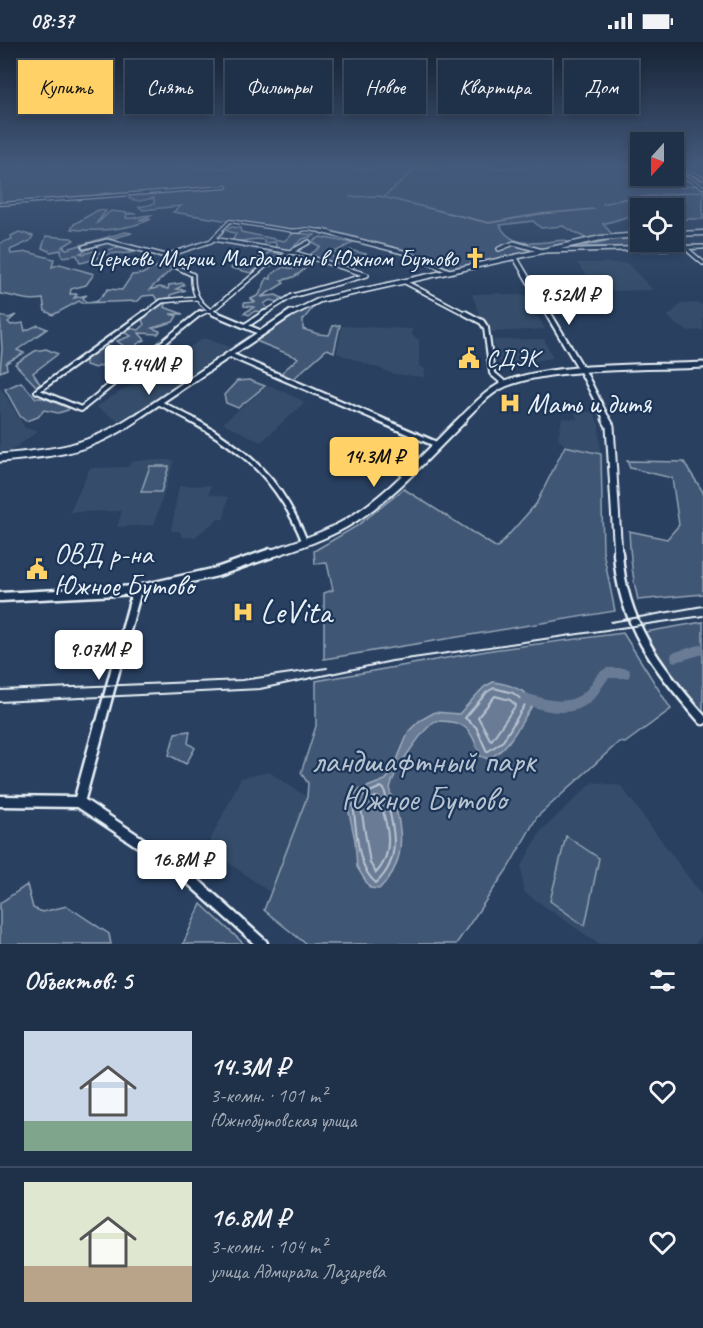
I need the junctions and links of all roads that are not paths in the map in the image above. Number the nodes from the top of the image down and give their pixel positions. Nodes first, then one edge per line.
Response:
1 (703, 233) edge
2 (630, 235) edge
3 (684, 235) edge
4 (213, 239) junction
5 (309, 242) dead end
6 (577, 243) junction
7 (84, 247) dead end
8 (684, 247) joint
9 (703, 247) edge
10 (630, 248) edge
11 (499, 249) dead end
12 (583, 249) junction
13 (542, 251) junction
14 (291, 252) junction
15 (166, 256) junction
16 (515, 257) junction
17 (703, 264) edge
18 (449, 271) junction
19 (403, 281) junction
20 (196, 298) junction
21 (210, 310) junction
22 (246, 326) junction
23 (262, 333) junction
24 (230, 355) junction
25 (703, 365) edge
26 (582, 370) junction
27 (505, 384) junction
28 (160, 403) junction
29 (438, 445) junction
30 (0, 458) edge
31 (305, 542) junction
32 (137, 591) junction
33 (0, 597) edge
34 (703, 720) edge
35 (0, 801) edge
36 (79, 802) junction
37 (262, 944) edge

1 - 3 street
2 - 6 street
4 - 14 street
4 - 15 street
4 - 18 street
5 - 14 street
6 - 12 street
6 - 13 street
7 - 15 street
8 - 9 street
8 - 17 street
10 - 12 street
11 - 13 street
12 - 13 street
13 - 16 street
14 - 21 street
14 - 22 street
15 - 20 street
16 - 18 street
16 - 26 street
18 - 19 street
19 - 23 street
19 - 27 street
20 - 21 street
20 - 21 street
21 - 22 street
22 - 23 street
23 - 24 street
24 - 28 street
24 - 29 street
25 - 26 street
26 - 27 street
26 - 34 street
27 - 29 street
28 - 30 street
28 - 31 street
29 - 31 street
31 - 32 street
32 - 33 street
32 - 36 street
35 - 36 street
36 - 37 street

